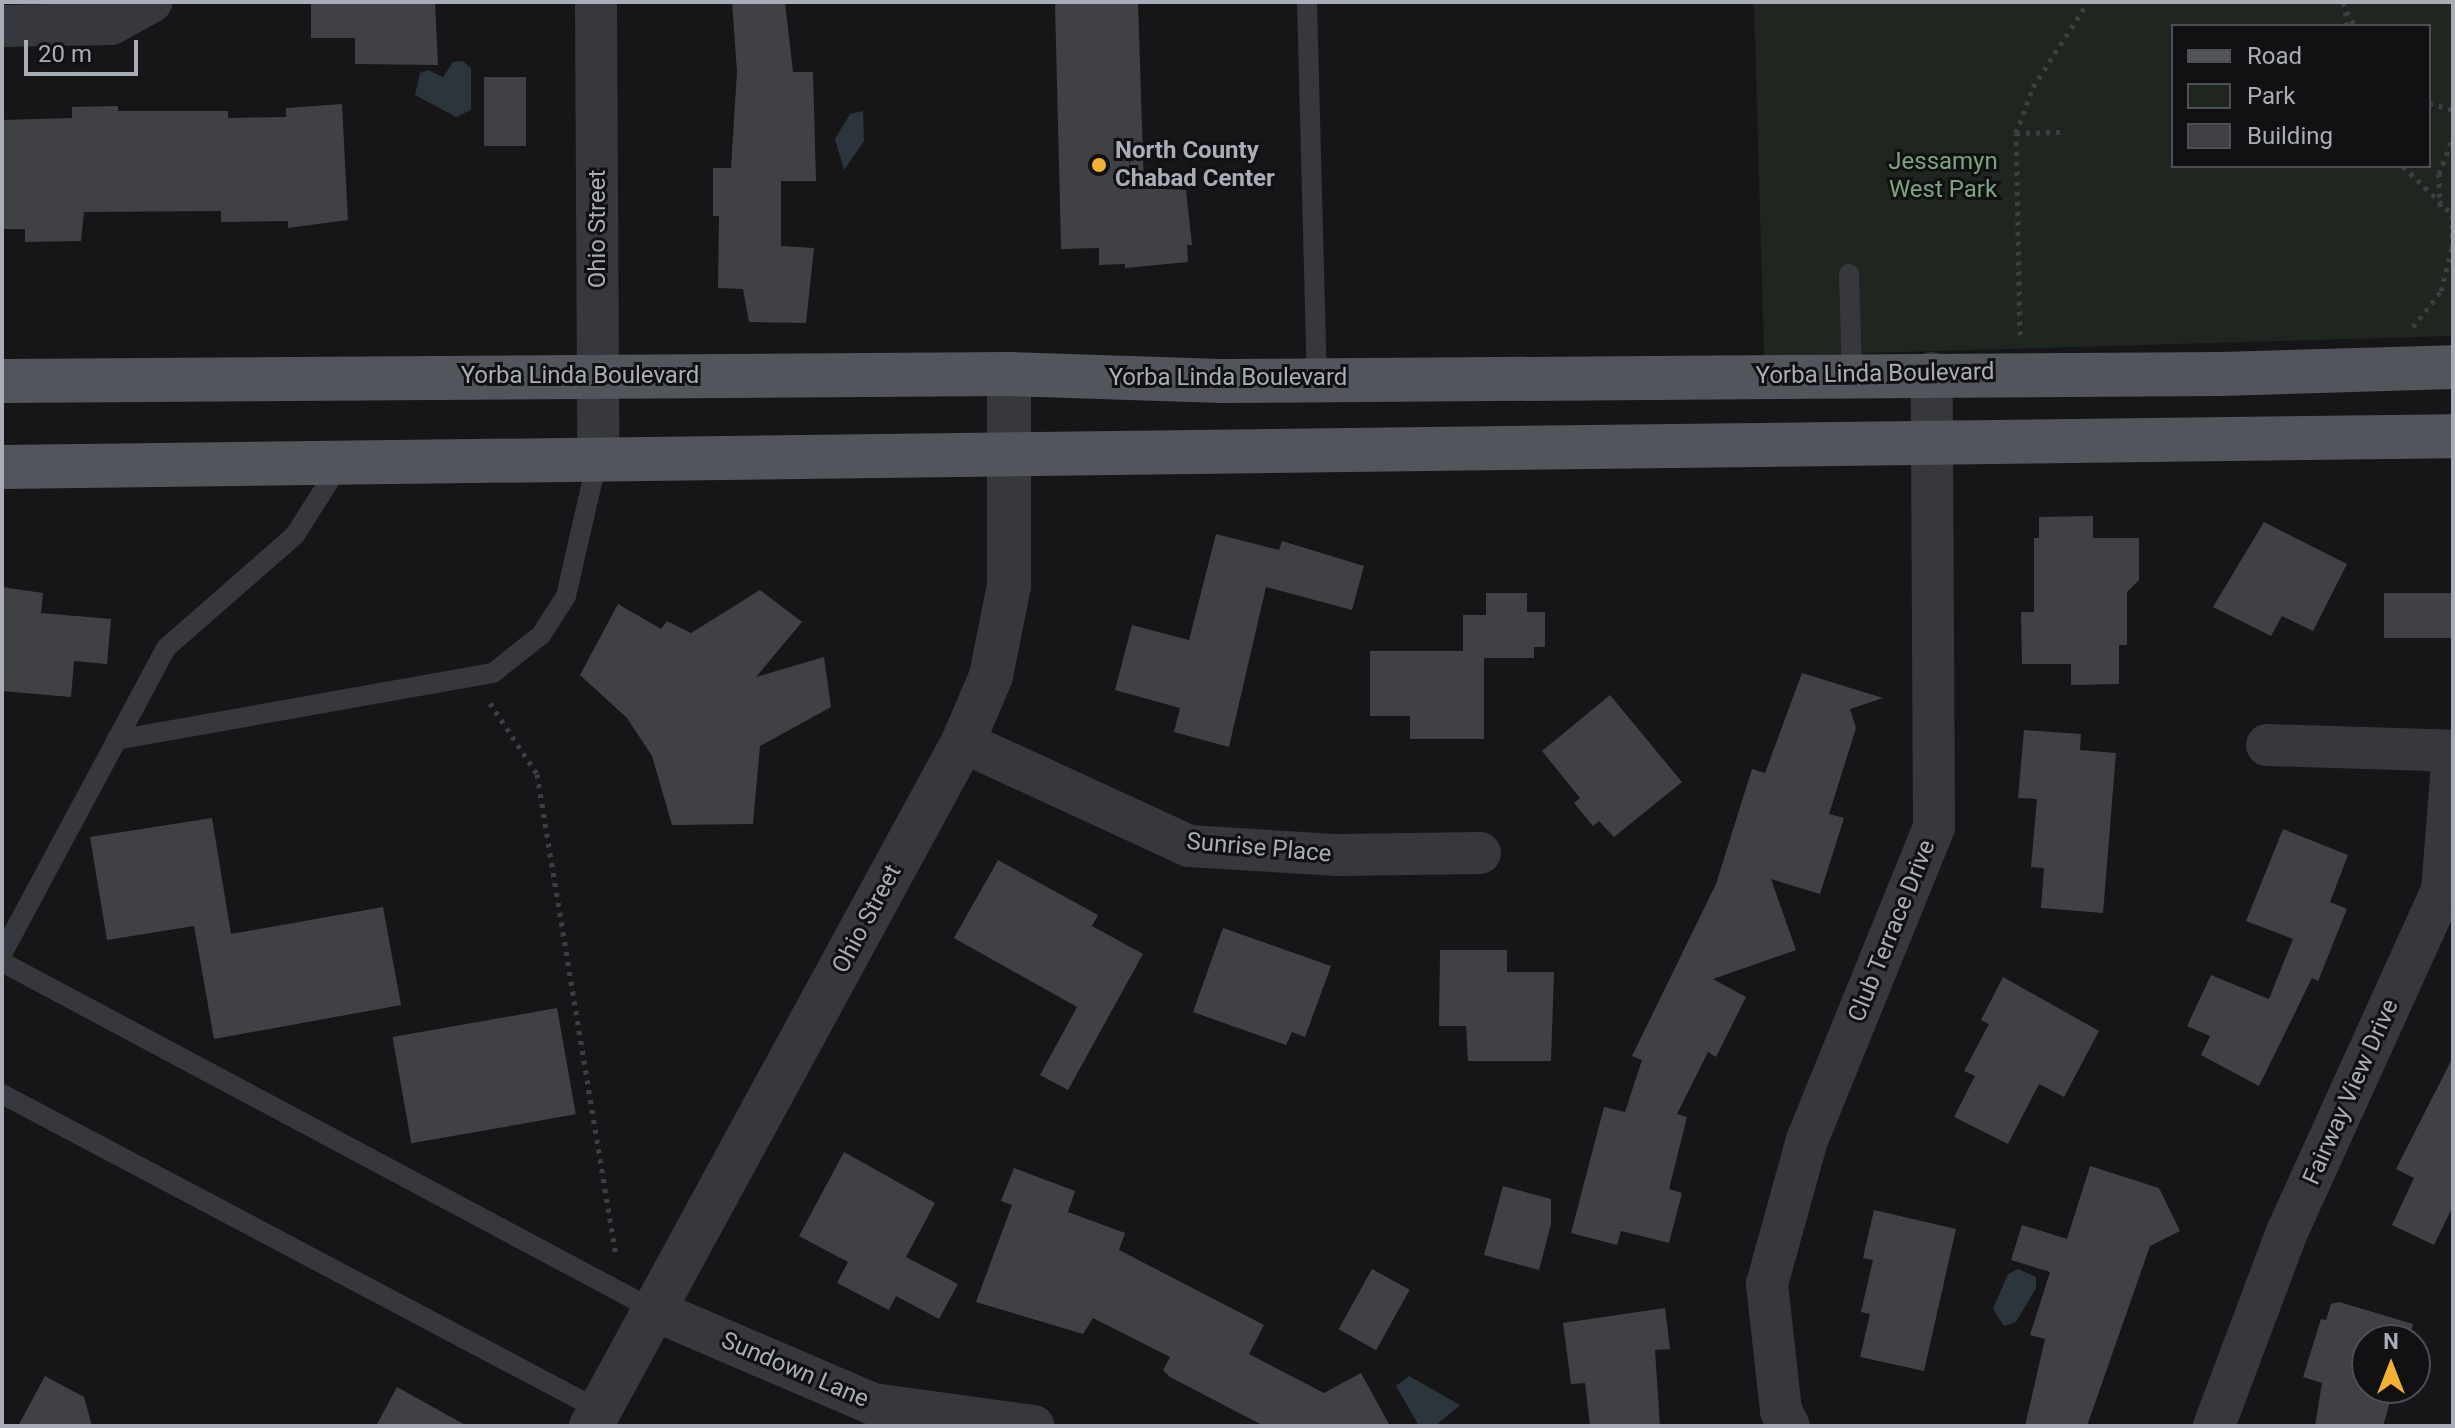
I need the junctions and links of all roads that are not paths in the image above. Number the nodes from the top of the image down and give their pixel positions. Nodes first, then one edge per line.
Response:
1 (151, 2) edge
2 (596, 2) edge
3 (1307, 2) edge
4 (2, 26) edge
5 (1849, 274) dead end
6 (2453, 367) edge
7 (1932, 373) junction
8 (1009, 374) junction
9 (1852, 374) junction
10 (599, 376) junction
11 (1317, 380) junction
12 (2, 381) edge
13 (2453, 436) edge
14 (1932, 444) junction
15 (1009, 453) junction
16 (598, 456) junction
17 (342, 461) junction
18 (2, 467) edge
19 (116, 740) junction
20 (963, 742) junction
21 (2267, 745) dead end
22 (1480, 853) dead end
23 (2, 954) edge
24 (2, 962) edge
25 (2, 1094) edge
26 (639, 1302) junction
27 (595, 1418) edge
28 (1034, 1426) edge
29 (1789, 1426) edge
30 (2214, 1426) edge

1 - 4 street
2 - 10 street, Ohio Street
3 - 11 lane
5 - 9 lane
6 - 7 main road, Yorba Linda Boulevard
7 - 9 main road, Yorba Linda Boulevard
7 - 14 street, Club Terrace Drive
8 - 10 main road, Yorba Linda Boulevard
8 - 11 main road, Yorba Linda Boulevard
8 - 15 street, Ohio Street
9 - 11 main road, Yorba Linda Boulevard
10 - 12 main road, Yorba Linda Boulevard
10 - 16 street, Ohio Street
13 - 14 main road
14 - 15 main road
14 - 29 street, Club Terrace Drive
15 - 16 main road
15 - 20 street, Ohio Street
16 - 17 main road
16 - 19 lane
17 - 18 main road
17 - 19 lane
19 - 23 lane
20 - 22 street, Sunrise Place
20 - 26 street, Ohio Street
21 - 30 street, Fairway View Drive
24 - 26 lane
25 - 27 lane
26 - 27 street, Ohio Street
26 - 28 street, Sundown Lane

